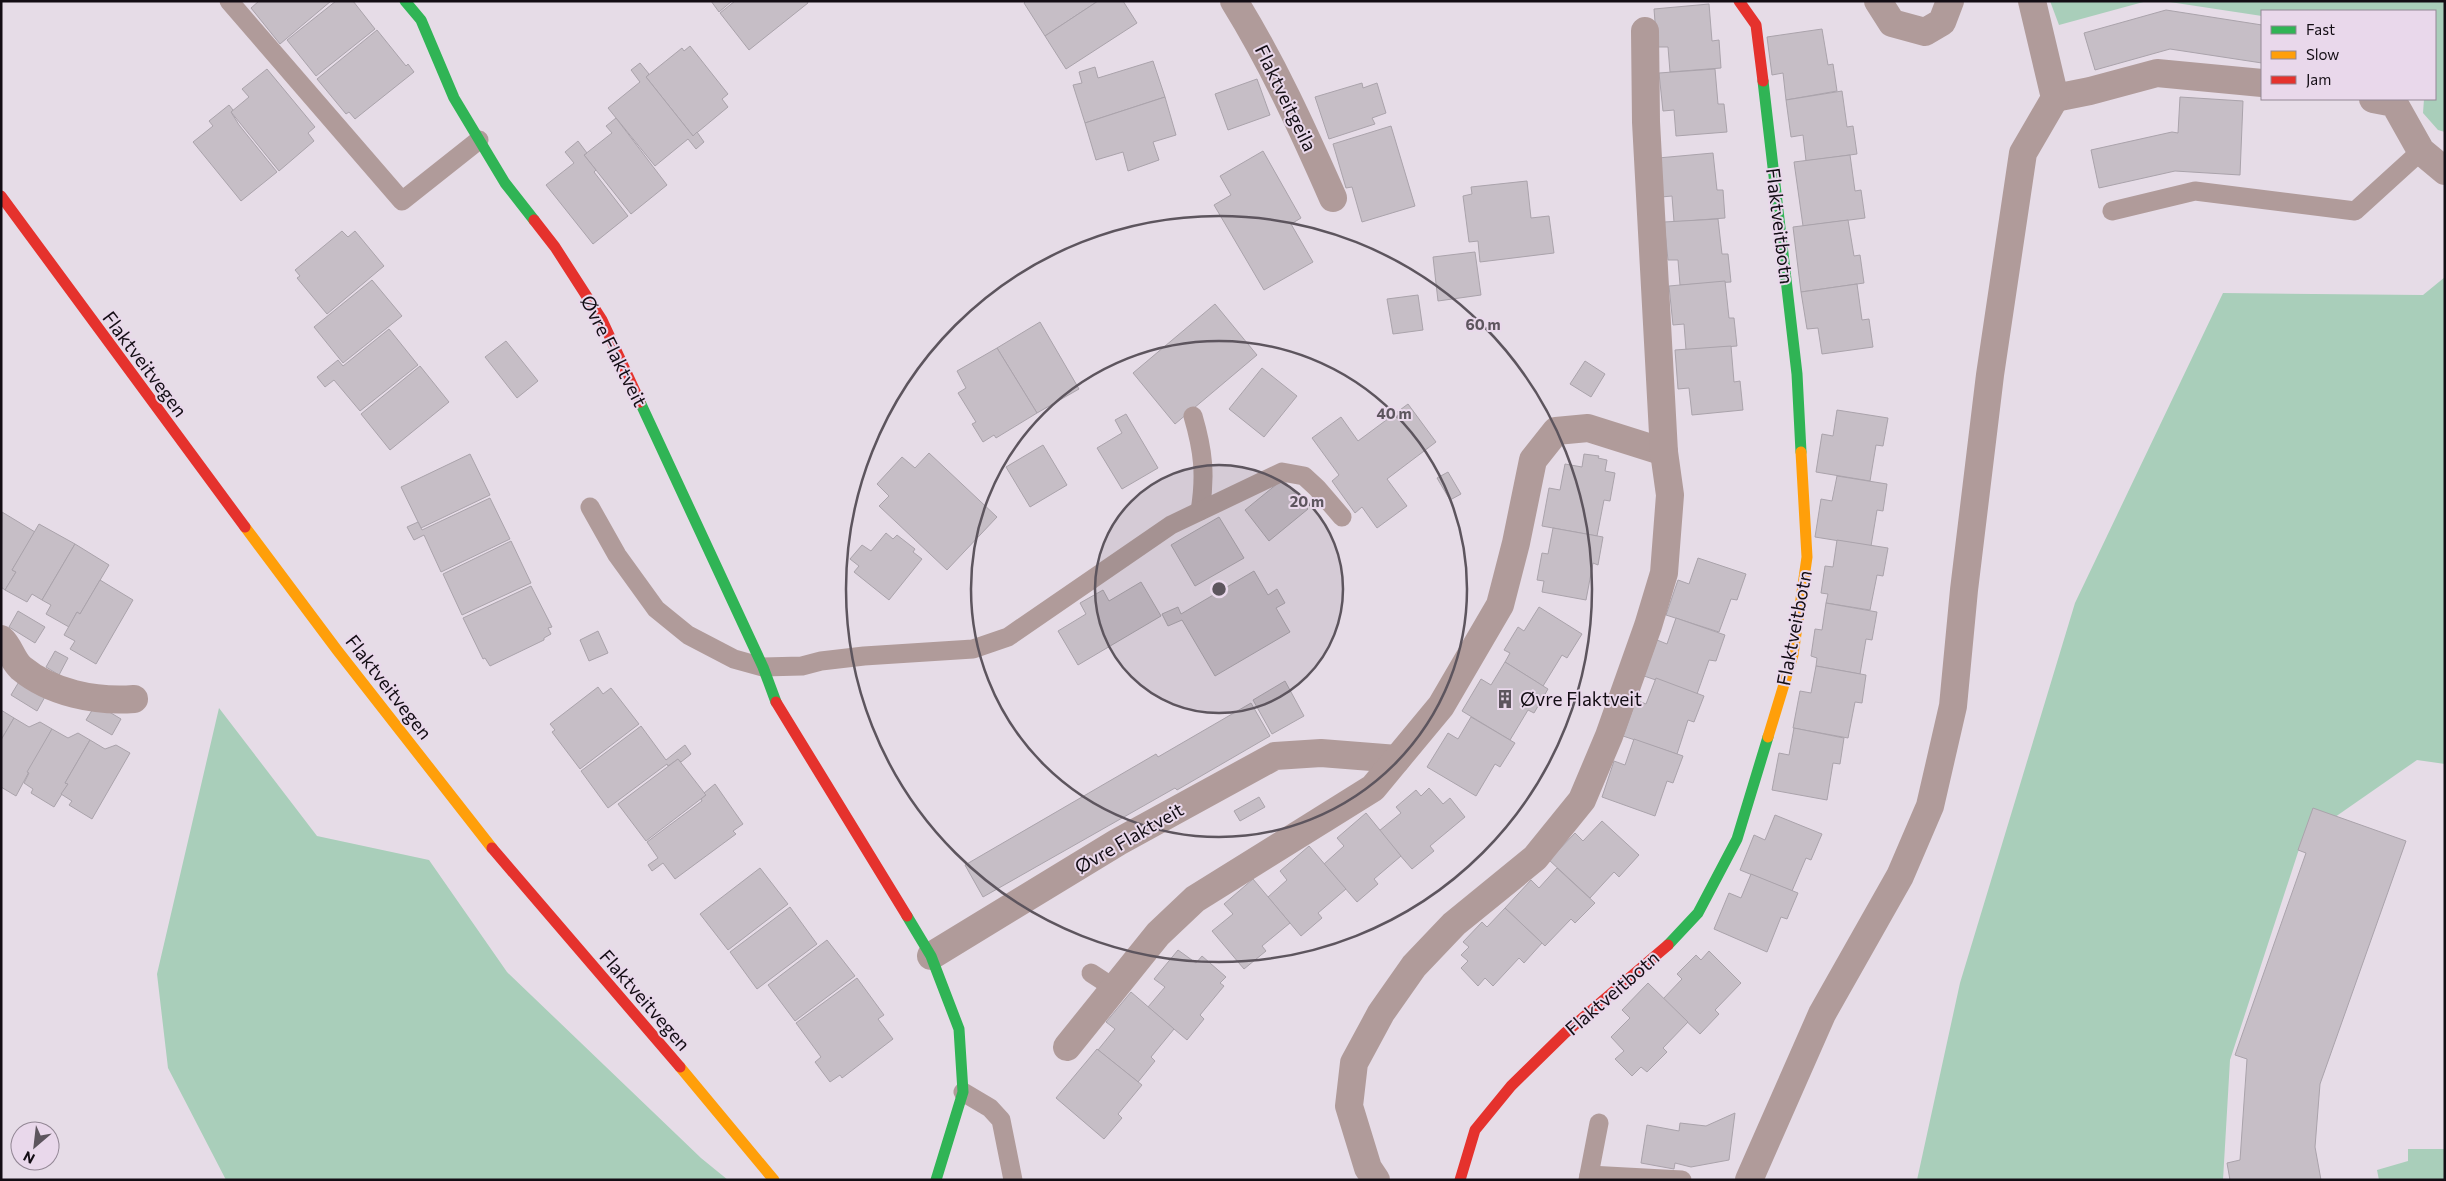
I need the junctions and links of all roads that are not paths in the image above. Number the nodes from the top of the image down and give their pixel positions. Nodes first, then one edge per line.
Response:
1 (229, 1) edge
2 (405, 1) edge
3 (1234, 1) edge
4 (1739, 1) edge
5 (1878, 1) edge
6 (1950, 1) edge
7 (2032, 1) edge
8 (1645, 31) dead end
9 (2261, 83) edge
10 (2055, 98) junction
11 (2378, 100) edge
12 (479, 140) junction
13 (2421, 151) junction
14 (2445, 171) edge
15 (1, 196) edge
16 (1333, 198) dead end
17 (2112, 211) dead end
18 (1193, 416) dead end
19 (1664, 452) junction
20 (590, 507) dead end
21 (1200, 511) junction
22 (1342, 517) dead end
23 (1, 640) edge
24 (763, 668) junction
25 (134, 699) dead end
26 (1397, 759) junction
27 (931, 956) junction
28 (1091, 973) dead end
29 (1114, 988) junction
30 (1067, 1047) dead end
31 (963, 1092) junction
32 (1599, 1123) dead end
33 (1588, 1178) edge
34 (774, 1180) edge
35 (936, 1180) edge
36 (1013, 1180) edge
37 (1376, 1180) edge
38 (1460, 1180) edge
39 (1682, 1180) edge
40 (1749, 1180) edge

1 - 12 lane
2 - 12 street, Øvre Flaktveit
3 - 16 street, Flaktveitgeila
4 - 38 street, Flaktveitbotn
5 - 6 street
7 - 10 street
8 - 19 street
9 - 10 street
10 - 40 street
11 - 13 street
12 - 24 street, Øvre Flaktveit
13 - 14 street
13 - 17 lane
15 - 34 street, Flaktveitvegen
18 - 21 lane
19 - 26 street
19 - 37 street
20 - 24 lane
21 - 22 lane
21 - 24 lane
23 - 25 street
24 - 27 street, Øvre Flaktveit
26 - 27 street, Øvre Flaktveit
26 - 29 street
27 - 31 street, Øvre Flaktveit
28 - 29 lane
29 - 30 street
31 - 35 street, Øvre Flaktveit
31 - 36 lane
32 - 33 lane
33 - 39 lane

